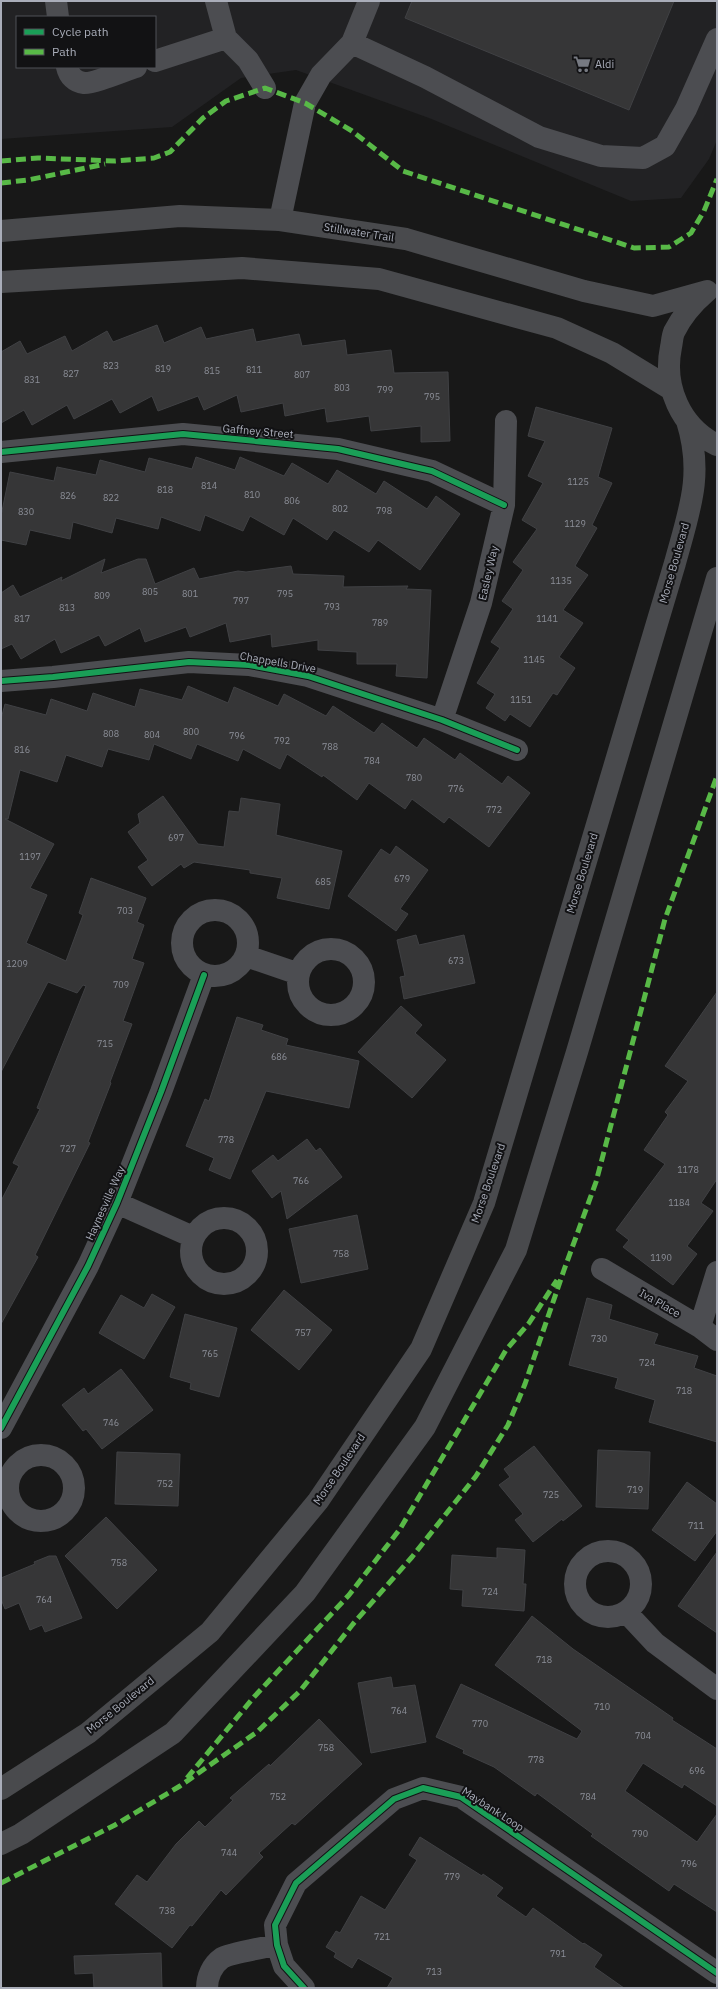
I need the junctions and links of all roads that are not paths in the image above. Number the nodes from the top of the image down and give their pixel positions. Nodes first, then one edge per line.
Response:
1 (56, 1) edge
2 (216, 1) edge
3 (369, 1) edge
4 (58, 16) edge
5 (226, 38) junction
6 (717, 39) edge
7 (352, 43) junction
8 (156, 61) edge
9 (67, 68) edge
10 (133, 68) edge
11 (265, 88) dead end
12 (280, 220) junction
13 (1, 232) edge
14 (1, 282) edge
15 (712, 288) edge
16 (671, 389) junction
17 (506, 421) dead end
18 (687, 421) junction
19 (717, 445) edge
20 (1, 452) edge
21 (504, 505) junction
22 (717, 578) edge
23 (1, 681) edge
24 (442, 720) junction
25 (517, 750) dead end
26 (246, 956) junction
27 (204, 974) junction
28 (299, 974) dead end
29 (117, 1203) junction
30 (193, 1237) dead end
31 (602, 1269) dead end
32 (717, 1272) edge
33 (709, 1333) edge
34 (1, 1428) edge
35 (626, 1612) dead end
36 (717, 1689) edge
37 (1, 1788) edge
38 (1, 1844) edge
39 (277, 1945) junction
40 (717, 1973) edge
41 (301, 1987) edge
42 (207, 1988) edge

1 - 4 street
2 - 5 street
3 - 7 street
5 - 8 street
5 - 11 street
6 - 7 street
7 - 12 street
9 - 10 street
12 - 13 main road, Stillwater Trail
12 - 15 main road, Stillwater Trail
14 - 16 main road
15 - 16 main road
16 - 18 main road
17 - 21 street, Easley Way
18 - 19 main road
18 - 37 main road, Morse Boulevard
20 - 21 street, Gaffney Street
21 - 24 street, Easley Way
22 - 38 main road
23 - 24 street, Chappells Drive
24 - 25 street, Chappells Drive
26 - 27 street
26 - 27 street
26 - 28 street
27 - 29 street, Haynesville Way
29 - 30 street
29 - 34 street, Haynesville Way
31 - 33 street, Iva Place
32 - 33 street
35 - 36 street
39 - 40 street, Maybank Loop
39 - 41 street, Maybank Loop
39 - 42 street

